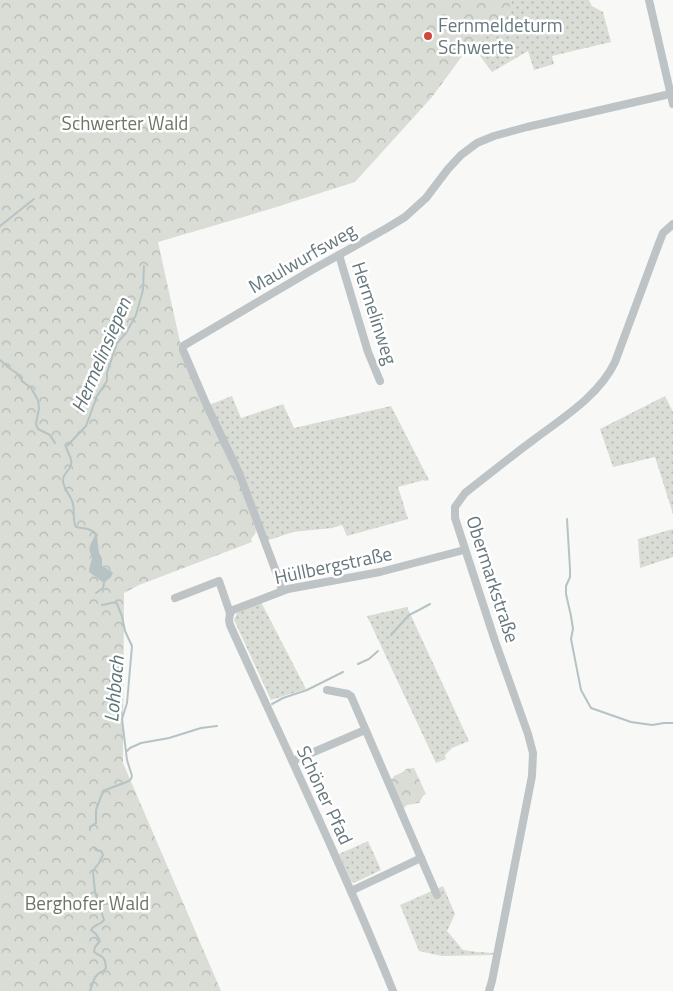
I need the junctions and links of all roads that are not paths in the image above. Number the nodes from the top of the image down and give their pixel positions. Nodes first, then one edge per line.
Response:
1 (648, 0) edge
2 (670, 94) junction
3 (673, 104) edge
4 (673, 224) edge
5 (340, 255) junction
6 (380, 381) dead end
7 (464, 550) junction
8 (282, 591) junction
9 (174, 598) dead end
10 (230, 613) junction
11 (327, 690) dead end
12 (365, 730) junction
13 (292, 762) junction
14 (421, 858) junction
15 (351, 891) junction
16 (437, 895) dead end
17 (393, 991) edge
18 (489, 991) edge

1 - 2 street
2 - 3 street
2 - 5 street, Maulwurfsweg
4 - 7 street, Obermarkstraße
5 - 6 street, Hermelinweg
5 - 8 street, Maulwurfsweg
7 - 8 street, Hüllbergstraße
7 - 18 street, Obermarkstraße
8 - 10 street, Hüllbergstraße
9 - 10 street
10 - 13 street, Schöner Pfad
11 - 12 street
12 - 13 street
12 - 14 street
13 - 15 street, Schöner Pfad
14 - 15 street
14 - 16 street
15 - 17 street, Schöner Pfad

